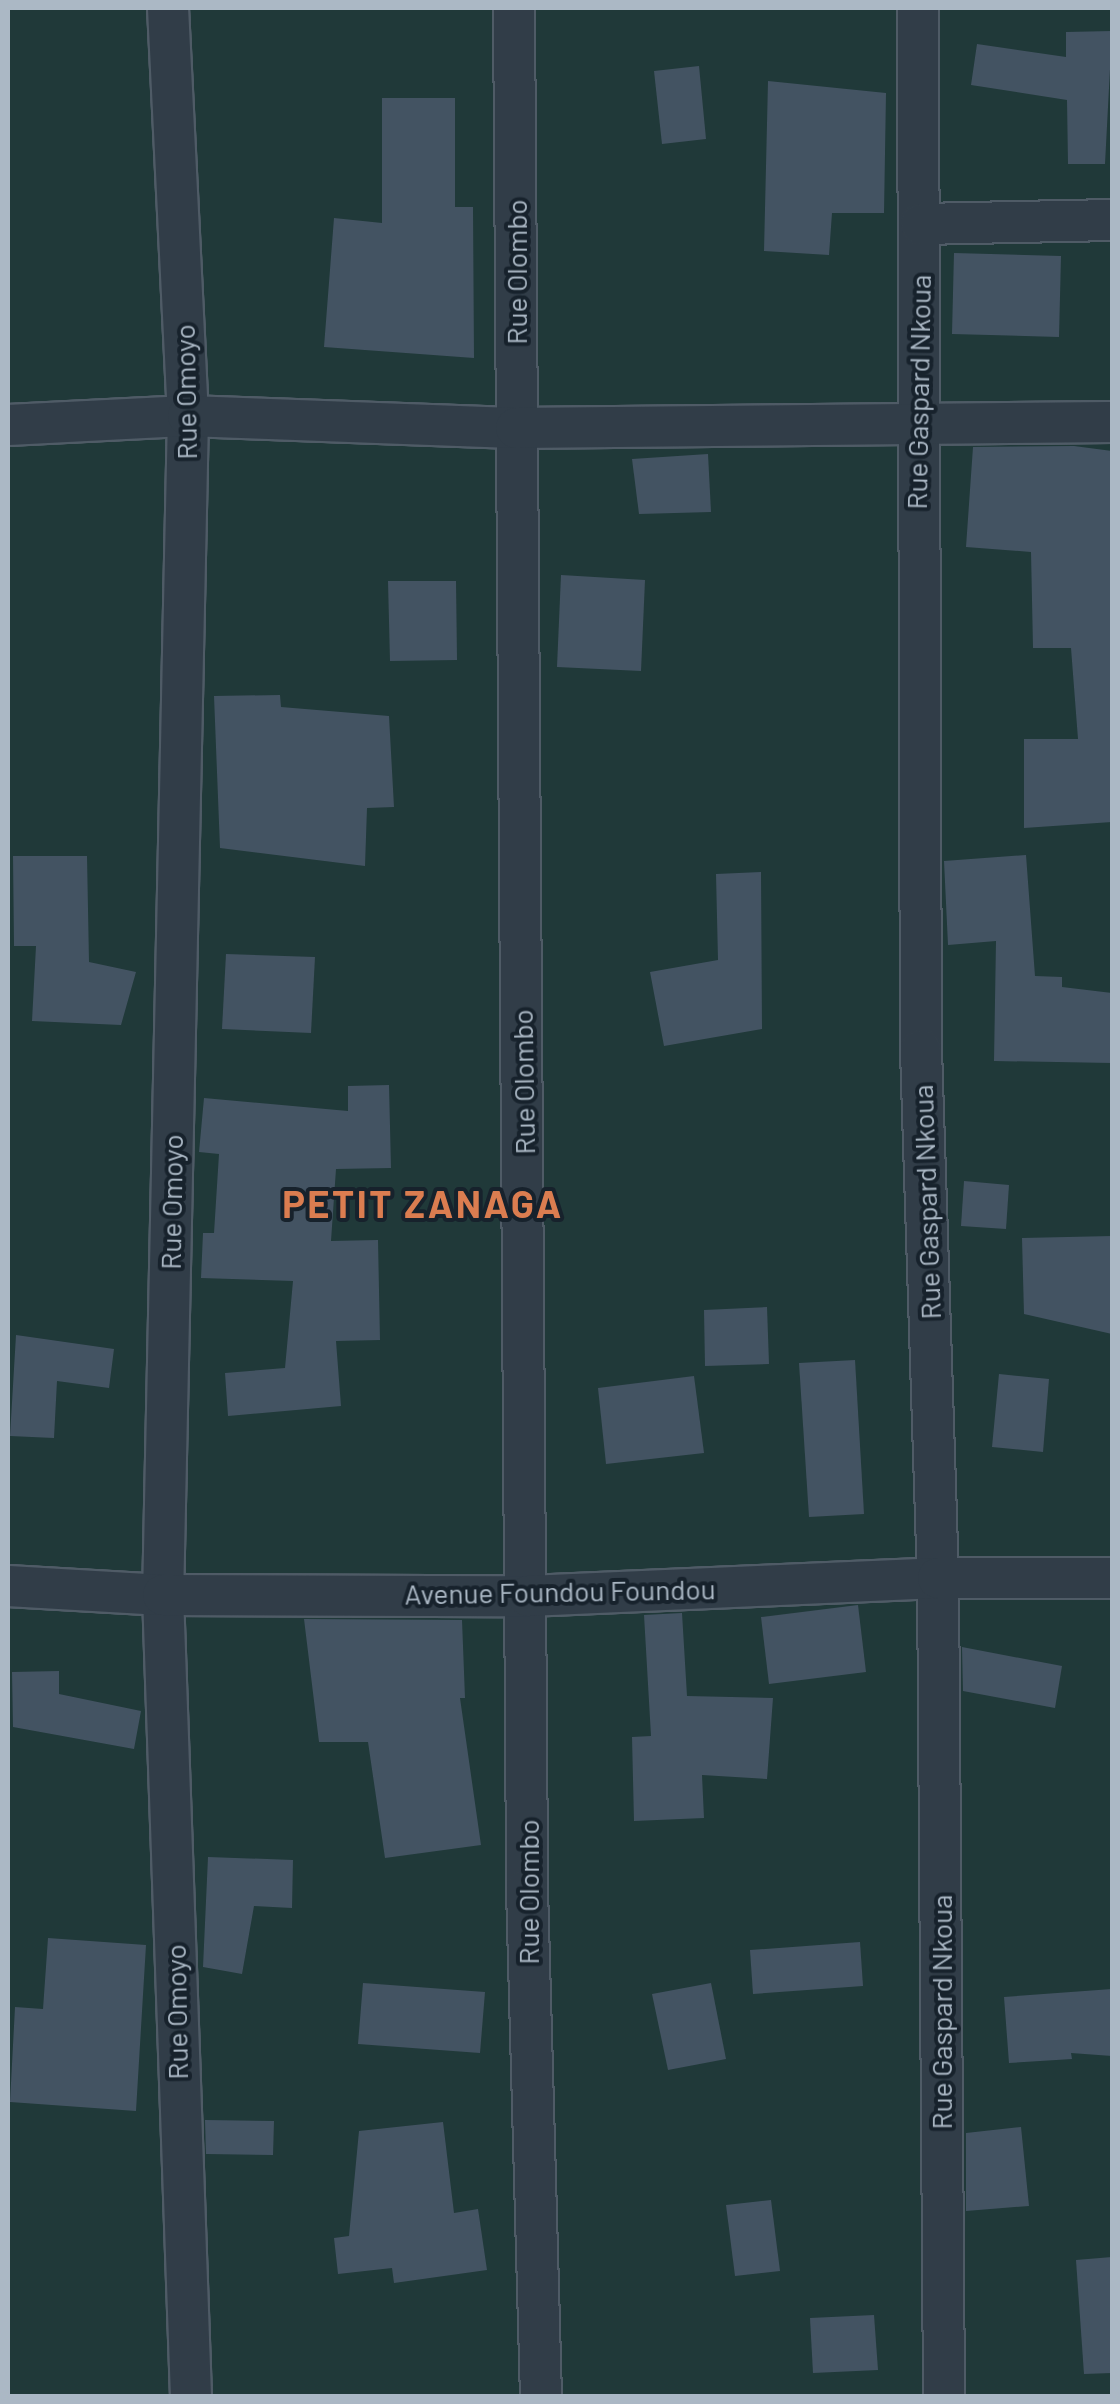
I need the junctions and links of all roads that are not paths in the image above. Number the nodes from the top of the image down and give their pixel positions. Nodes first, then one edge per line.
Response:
1 (168, 8) edge
2 (514, 8) edge
3 (918, 8) edge
4 (1112, 220) edge
5 (921, 224) junction
6 (188, 416) junction
7 (1112, 422) edge
8 (8, 424) edge
9 (915, 426) junction
10 (516, 428) junction
11 (938, 1578) junction
12 (1112, 1578) edge
13 (8, 1586) edge
14 (163, 1595) junction
15 (528, 1596) junction
16 (190, 2396) edge
17 (540, 2396) edge
18 (944, 2396) edge

1 - 6 street, Rue Omoyo
2 - 10 street, Rue Olombo
3 - 5 street, Rue Gaspard Nkoua
4 - 5 street
5 - 9 street, Rue Gaspard Nkoua
6 - 8 street
6 - 10 street
6 - 14 street, Rue Omoyo
7 - 9 street
9 - 10 street
9 - 11 street, Rue Gaspard Nkoua
10 - 15 street, Rue Olombo
11 - 12 street, Avenue Foundou Foundou
11 - 15 street, Avenue Foundou Foundou
11 - 18 street, Rue Gaspard Nkoua
13 - 14 street, Avenue Foundou Foundou
14 - 15 street, Avenue Foundou Foundou
14 - 16 street, Rue Omoyo
15 - 17 street, Rue Olombo

